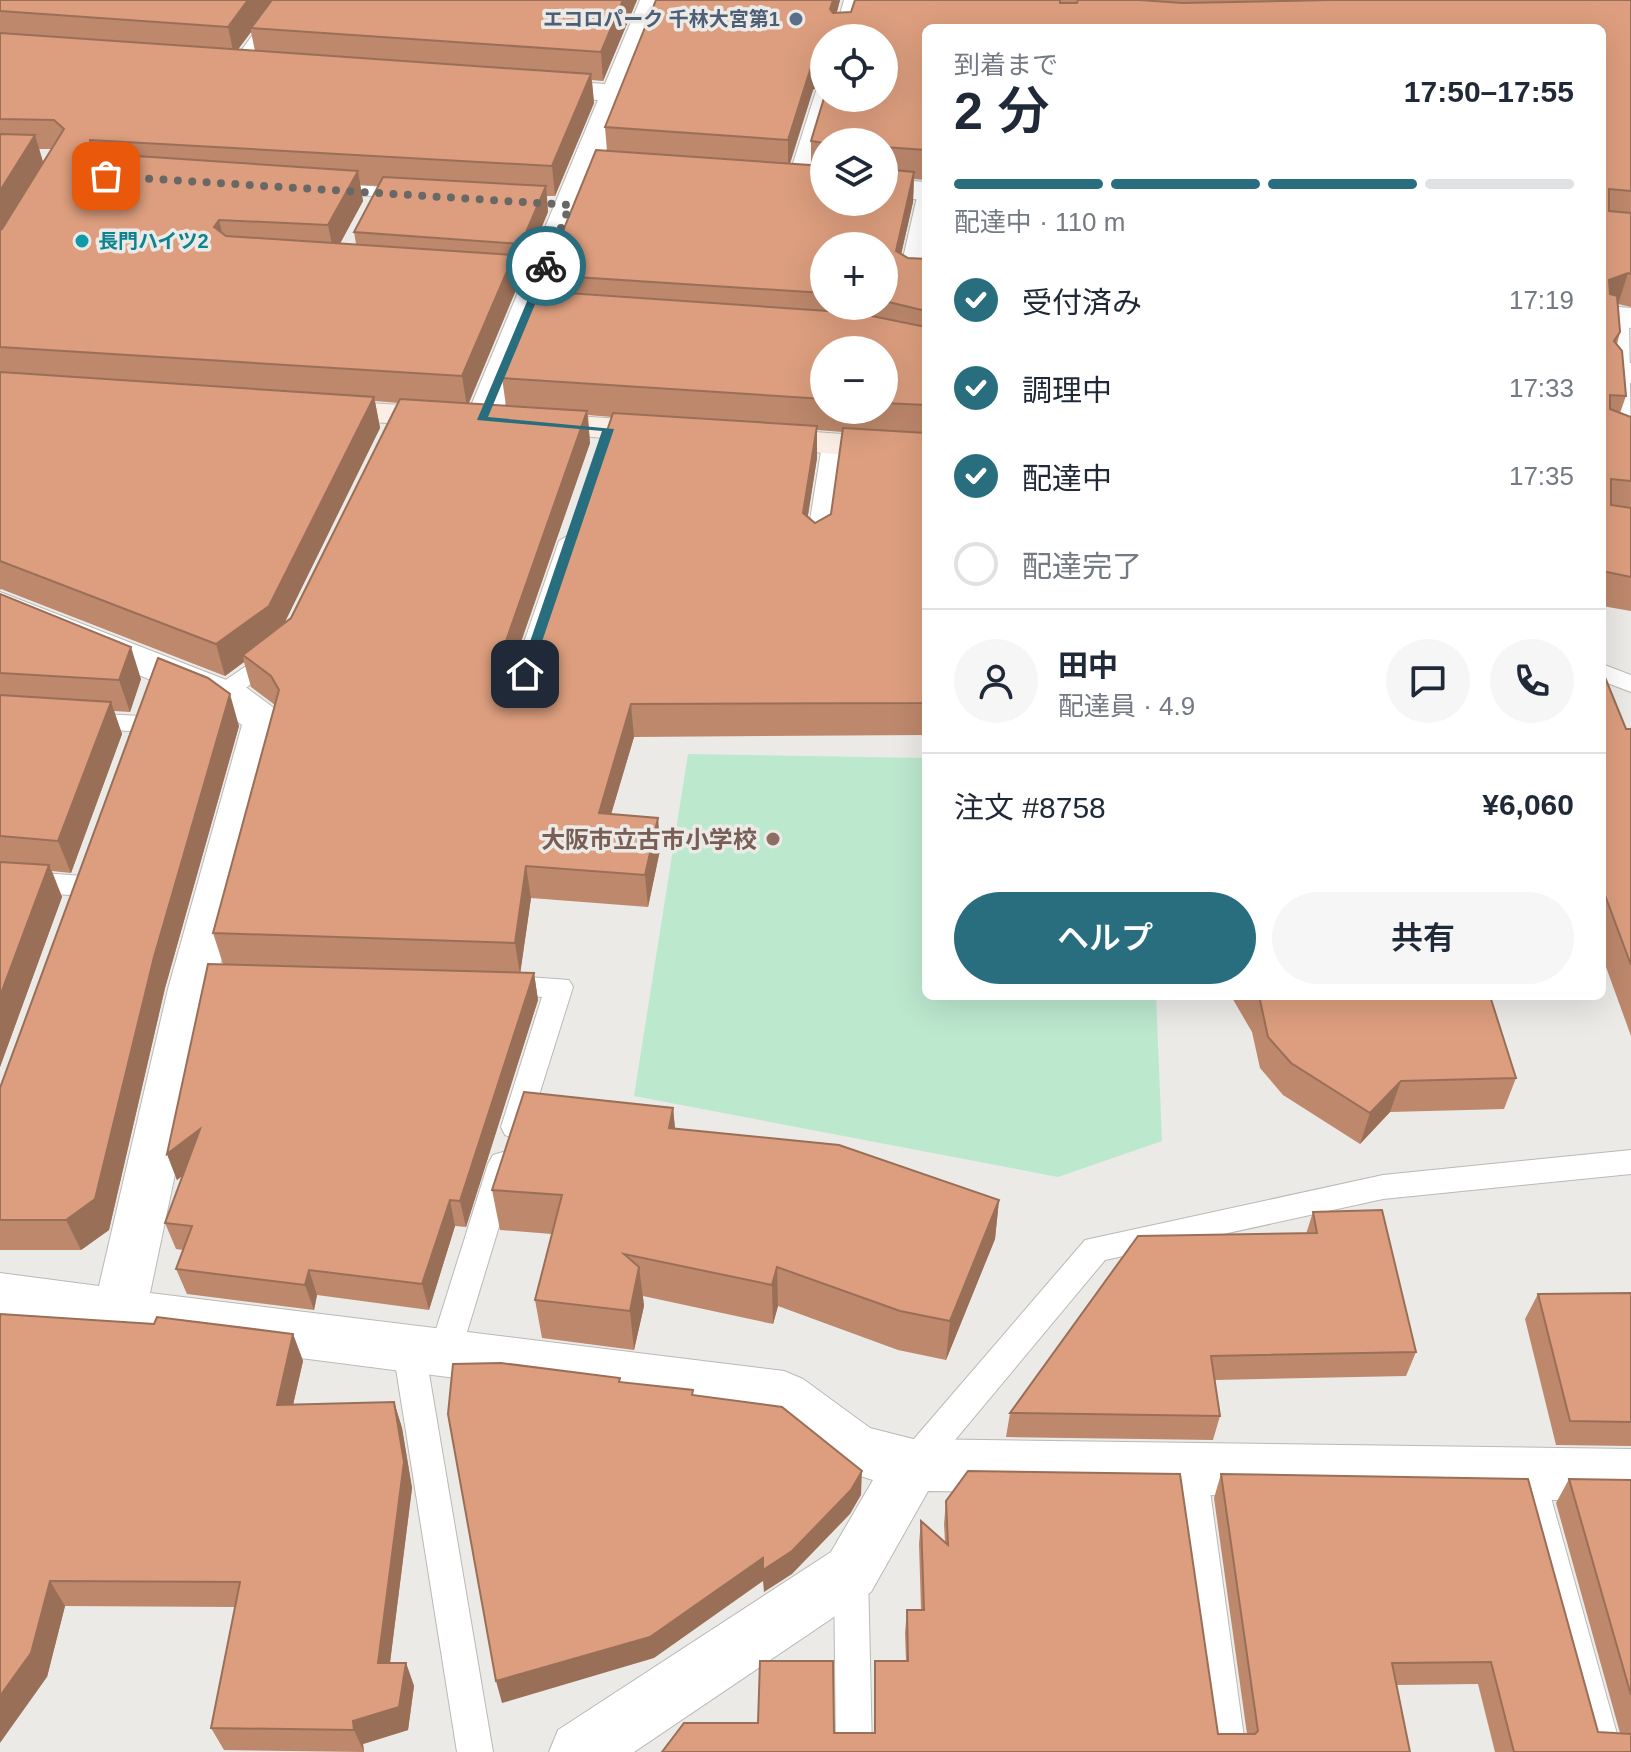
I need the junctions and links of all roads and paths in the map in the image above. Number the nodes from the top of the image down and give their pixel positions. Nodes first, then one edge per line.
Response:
1 (286, 0) edge
2 (653, 0) edge
3 (854, 0) edge
4 (871, 1) edge
5 (846, 24) edge
6 (206, 64) edge
7 (238, 66) junction
8 (269, 68) edge
9 (505, 85) edge
10 (616, 93) junction
11 (766, 180) edge
12 (810, 183) edge
13 (304, 187) edge
14 (898, 189) edge
15 (922, 191) edge
16 (380, 192) junction
17 (428, 195) edge
18 (922, 214) edge
19 (367, 216) edge
20 (922, 281) edge
21 (1617, 317) edge
22 (1628, 373) edge
23 (292, 409) edge
24 (482, 420) junction
25 (1606, 436) edge
26 (1631, 441) edge
27 (832, 445) junction
28 (922, 451) edge
29 (579, 515) edge
30 (817, 545) edge
31 (0, 604) edge
32 (295, 630) edge
33 (160, 670) junction
34 (525, 674) edge
35 (1606, 674) edge
36 (1631, 684) edge
37 (222, 694) junction
38 (63, 719) edge
39 (141, 724) junction
40 (131, 753) edge
41 (94, 856) edge
42 (0, 880) edge
43 (84, 886) junction
44 (73, 914) edge
45 (480, 985) edge
46 (1631, 1162) edge
47 (0, 1296) edge
48 (120, 1310) junction
49 (426, 1353) junction
50 (913, 1465) junction
51 (1190, 1469) junction
52 (1631, 1475) edge
53 (1528, 1476) junction
54 (851, 1572) junction
55 (475, 1752) edge
56 (580, 1752) edge
57 (854, 1752) edge
58 (1228, 1752) edge
59 (1604, 1752) edge

1 - 7 lane
2 - 10 street
3 - 4 street
3 - 5 lane
6 - 7 street
7 - 8 street
9 - 10 street
10 - 24 street
11 - 12 street
13 - 16 lane
14 - 15 street
16 - 17 lane
16 - 19 lane
18 - 20 lane
21 - 22 lane
22 - 26 lane
23 - 24 main road
24 - 27 main road
25 - 26 lane
27 - 28 main road
27 - 30 lane
29 - 34 lane
31 - 33 street
32 - 37 lane
33 - 37 street
33 - 39 lane
35 - 36 lane
37 - 48 street
38 - 39 lane
39 - 40 lane
41 - 43 lane
42 - 43 lane
43 - 44 lane
45 - 49 lane
46 - 50 lane
47 - 48 street
48 - 49 street
49 - 50 street
49 - 55 lane
50 - 51 street
50 - 54 street
51 - 53 street
51 - 58 lane
52 - 53 street
53 - 59 lane
54 - 56 street
54 - 57 lane

